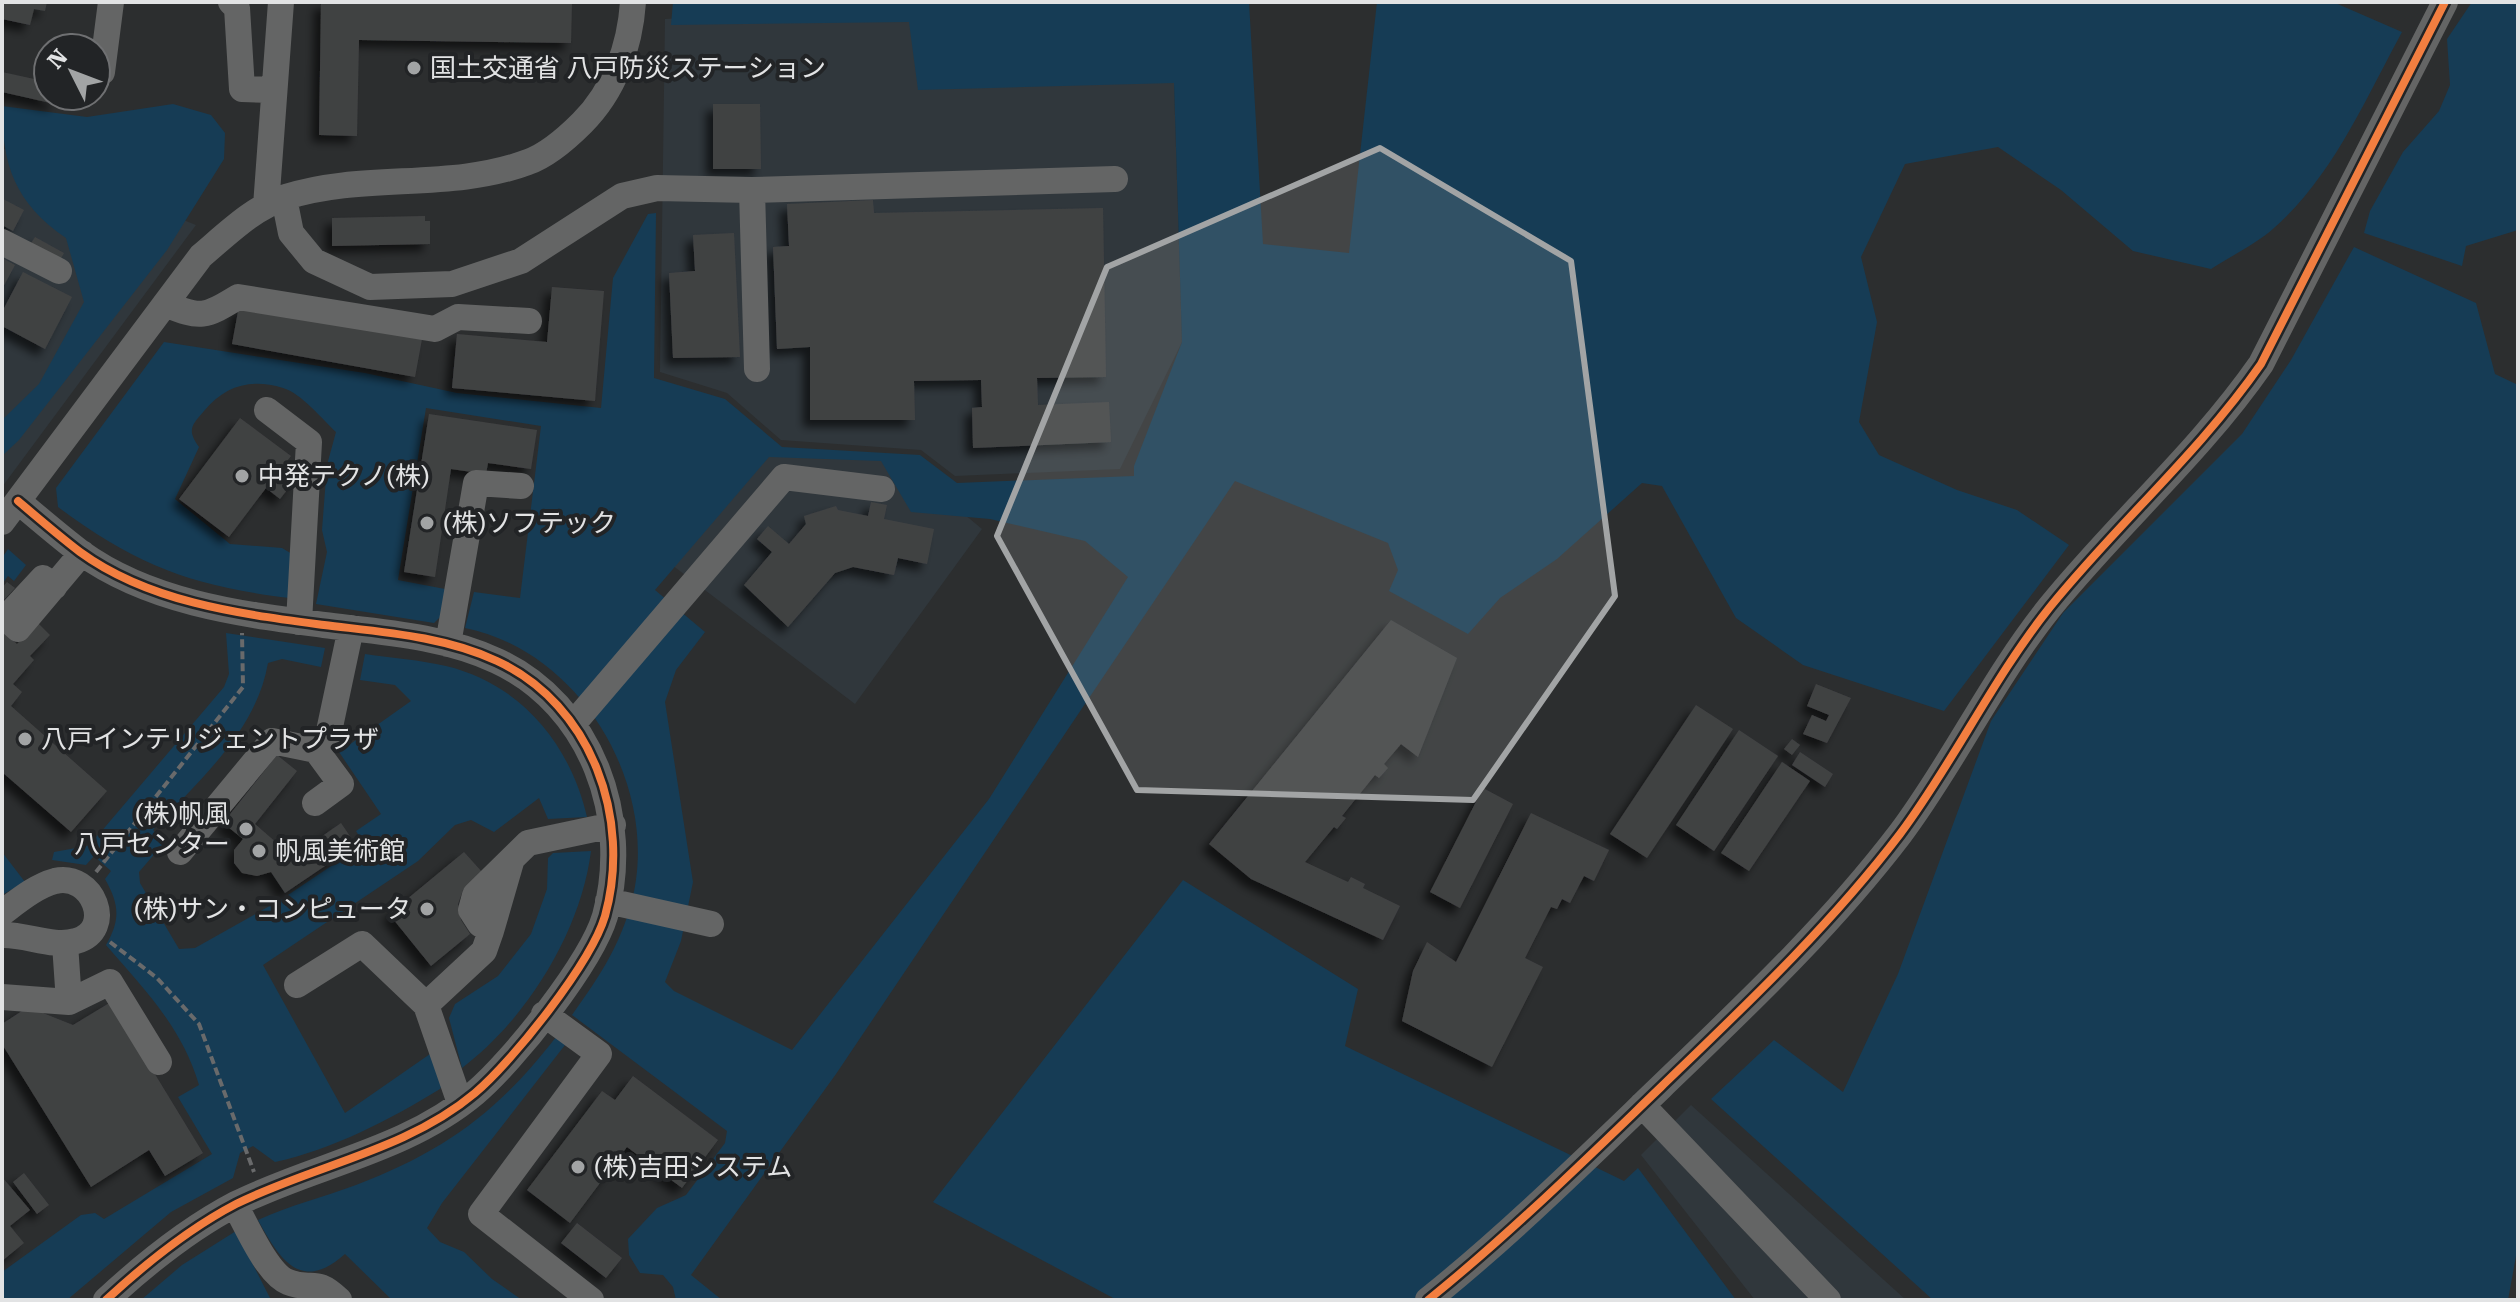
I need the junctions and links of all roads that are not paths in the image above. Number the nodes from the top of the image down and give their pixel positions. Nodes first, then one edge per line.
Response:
1 (111, 2) edge
2 (231, 2) edge
3 (281, 2) edge
4 (633, 2) edge
5 (2445, 2) edge
6 (107, 32) edge
7 (274, 90) junction
8 (1115, 179) dead end
9 (752, 190) junction
10 (275, 202) junction
11 (2, 242) edge
12 (59, 271) dead end
13 (452, 284) junction
14 (165, 304) junction
15 (458, 317) junction
16 (529, 321) dead end
17 (757, 369) dead end
18 (267, 410) dead end
19 (521, 486) dead end
20 (882, 489) dead end
21 (10, 511) edge
22 (82, 553) junction
23 (54, 587) dead end
24 (299, 622) junction
25 (351, 628) junction
26 (448, 644) junction
27 (573, 724) junction
28 (316, 750) junction
29 (315, 803) dead end
30 (613, 825) junction
31 (180, 852) dead end
32 (608, 901) junction
33 (2, 913) edge
34 (711, 924) dead end
35 (2, 935) edge
36 (65, 944) junction
37 (297, 985) dead end
38 (2, 997) edge
39 (69, 1002) junction
40 (426, 1005) junction
41 (544, 1014) junction
42 (159, 1062) dead end
43 (460, 1103) junction
44 (1642, 1105) junction
45 (235, 1205) junction
46 (106, 1300) edge
47 (339, 1300) edge
48 (591, 1300) edge
49 (1428, 1300) edge
50 (1828, 1300) edge

1 - 6 street
2 - 7 street
3 - 7 street
4 - 10 street
5 - 44 street
7 - 10 street
8 - 9 street
9 - 13 street
9 - 17 street
10 - 13 street
10 - 14 street
11 - 12 street
13 - 15 street
14 - 15 street
14 - 21 street
15 - 16 street
18 - 24 street
19 - 26 street
20 - 27 street
21 - 22 street
22 - 23 street
22 - 24 street
24 - 25 street
25 - 26 street
25 - 28 street
26 - 27 street
27 - 30 street
28 - 29 street
28 - 31 street
30 - 32 street
30 - 40 street
32 - 34 street
32 - 41 street
33 - 36 street
35 - 36 street
36 - 39 street
37 - 40 street
38 - 39 street
39 - 42 street
40 - 43 street
41 - 43 street
41 - 48 street
43 - 45 street
44 - 49 street
44 - 50 street
45 - 46 street
45 - 47 street

